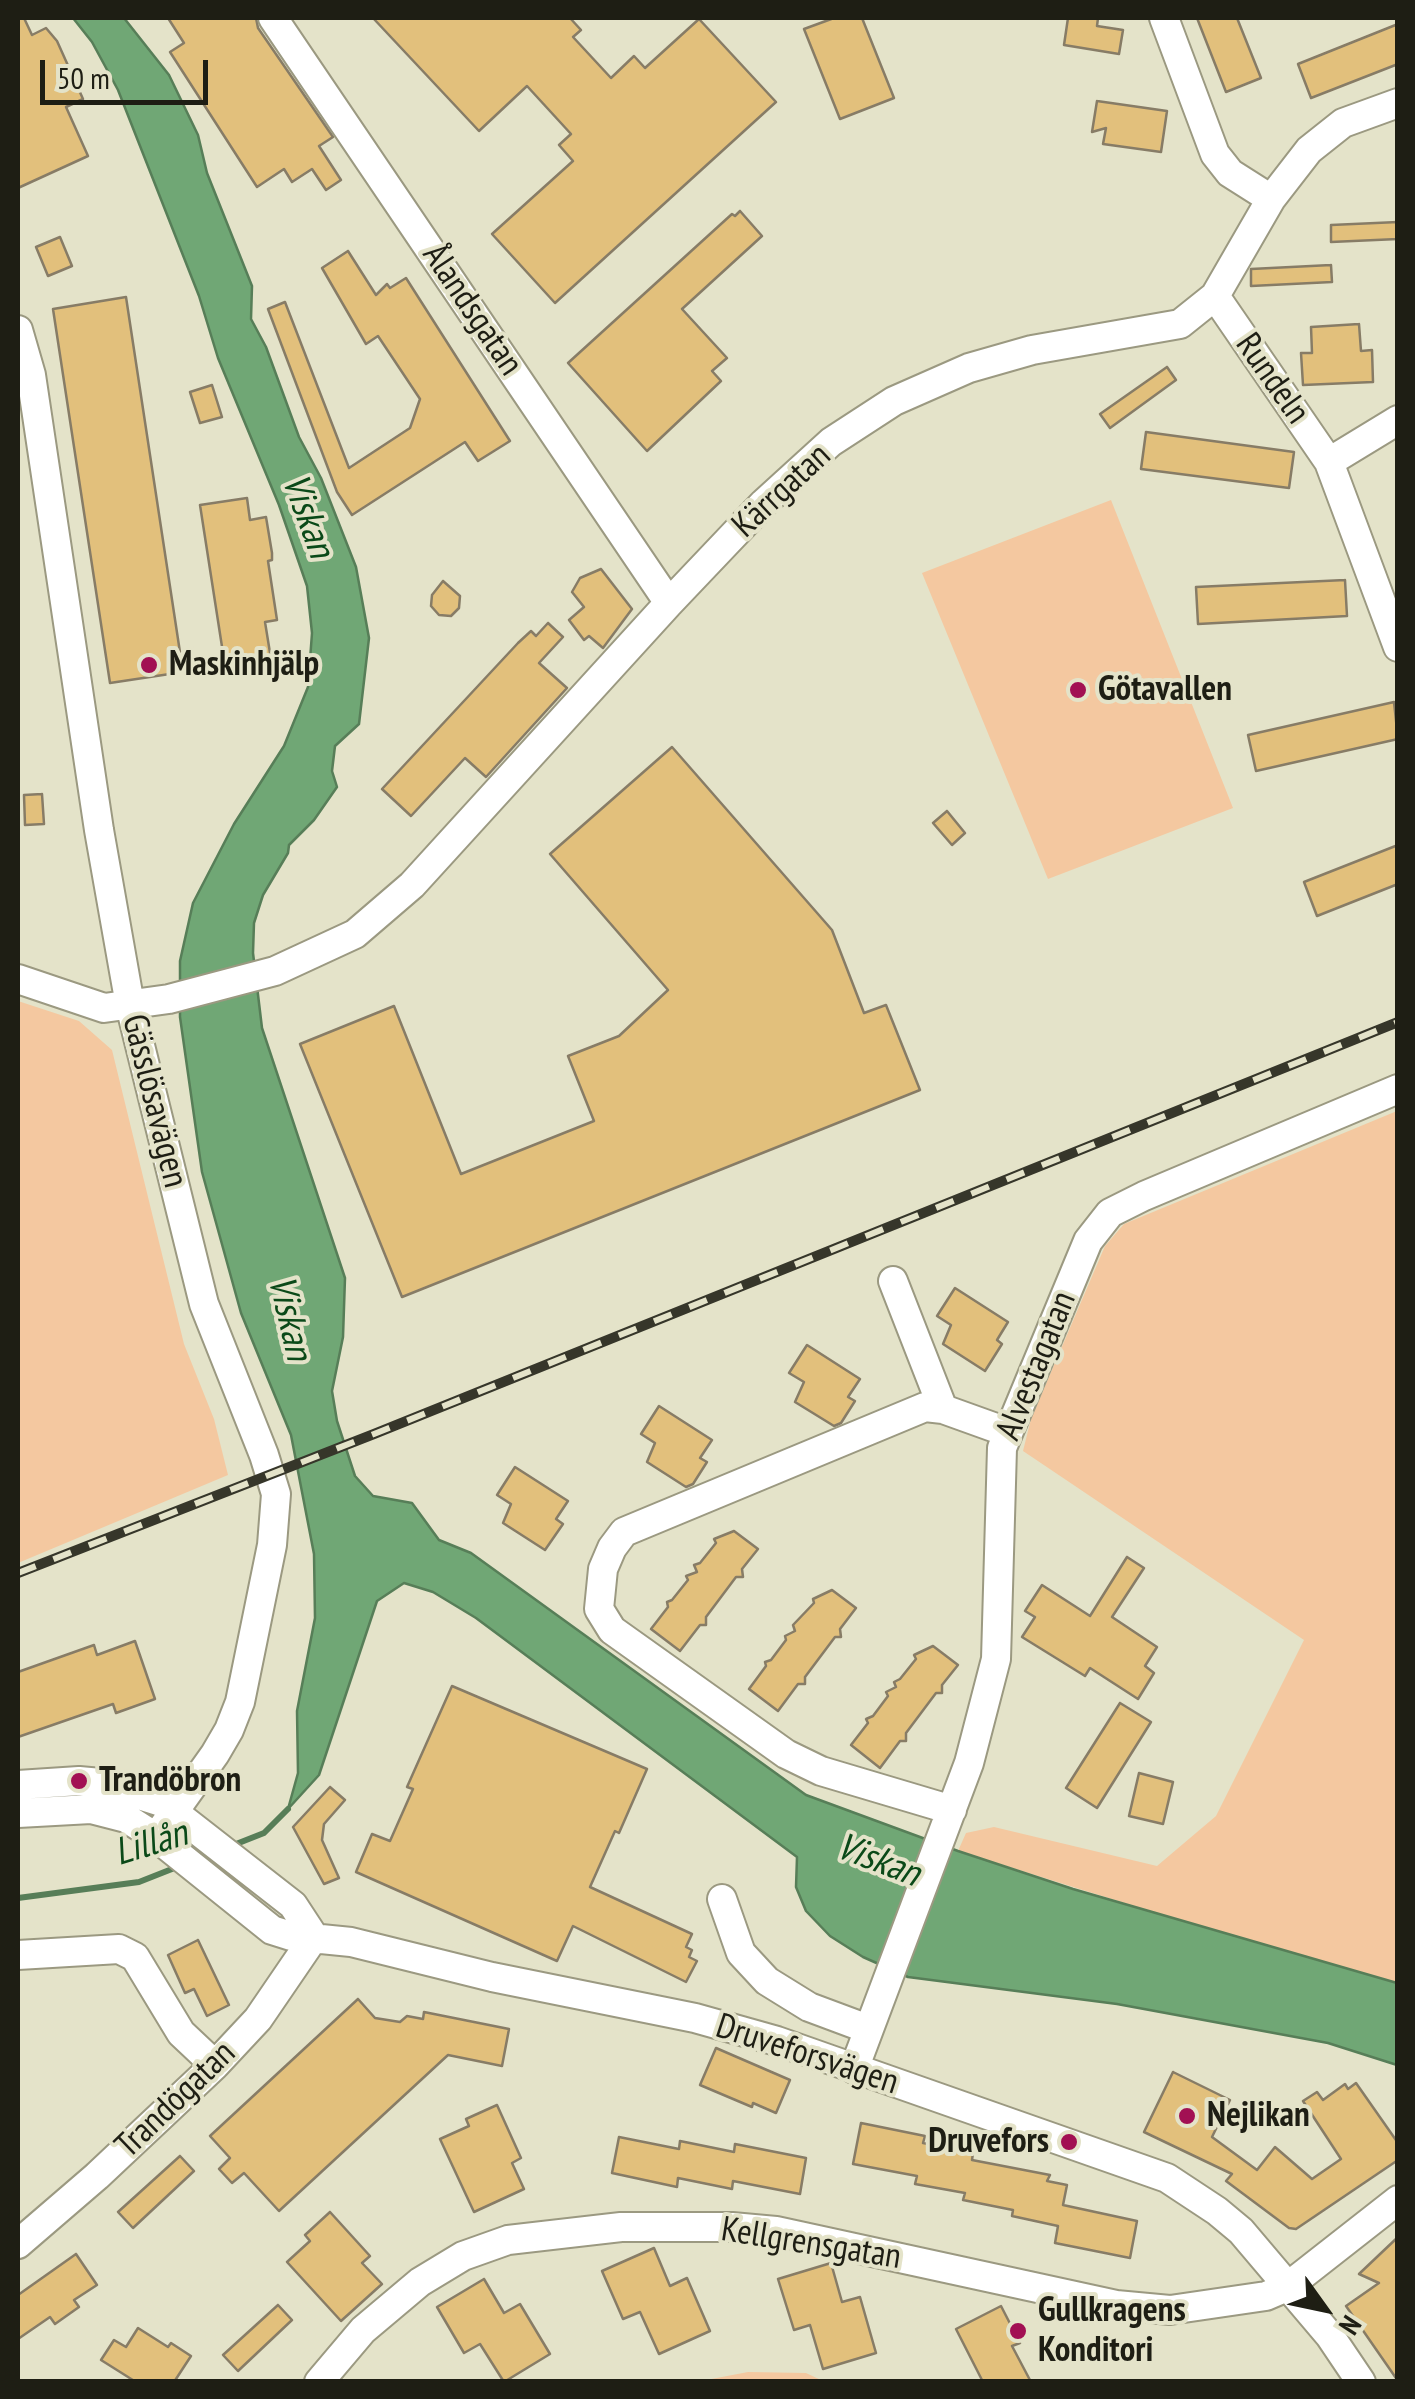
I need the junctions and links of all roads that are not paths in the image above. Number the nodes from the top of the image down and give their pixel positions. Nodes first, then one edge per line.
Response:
1 (273, 18) edge
2 (1164, 18) edge
3 (1398, 102) edge
4 (1271, 199) junction
5 (1215, 296) junction
6 (18, 330) edge
7 (1398, 420) edge
8 (1330, 462) junction
9 (669, 603) junction
10 (1398, 647) edge
11 (18, 980) edge
12 (130, 1005) junction
13 (1398, 1089) edge
14 (893, 1282) dead end
15 (943, 1410) junction
16 (1008, 1432) junction
17 (18, 1785) edge
18 (175, 1811) junction
19 (18, 1813) edge
20 (948, 1823) junction
21 (165, 1844) junction
22 (722, 1899) dead end
23 (314, 1936) junction
24 (18, 1955) edge
25 (868, 2029) junction
26 (215, 2065) junction
27 (854, 2069) junction
28 (1398, 2200) edge
29 (18, 2242) edge
30 (1287, 2287) junction
31 (319, 2382) edge
32 (1361, 2382) edge

1 - 9 street, Ålandsgatan
2 - 4 street
3 - 4 street, Kärrgatan
4 - 5 street, Kärrgatan
5 - 8 street, Rundeln
5 - 9 street, Kärrgatan
6 - 12 street, Gässlösavägen
7 - 8 street, Rundeln
8 - 10 street, Rundeln
9 - 12 street, Kärrgatan
11 - 12 street, Kärrgatan
12 - 18 street, Gässlösavägen
13 - 16 street, Alvestagatan
14 - 15 street
15 - 16 street
15 - 20 street
16 - 20 street, Alvestagatan
17 - 18 street
18 - 21 street, Gässlösavägen
18 - 23 street
19 - 21 street
20 - 25 street, Alvestagatan
21 - 23 street, Druveforsvägen
22 - 25 street
23 - 26 street, Trandögatan
23 - 27 street, Druveforsvägen
24 - 26 street
25 - 27 street
26 - 29 street, Trandögatan
27 - 30 street, Druveforsvägen
28 - 30 street
30 - 31 street, Kellgrensgatan
30 - 32 street, Druveforsvägen

